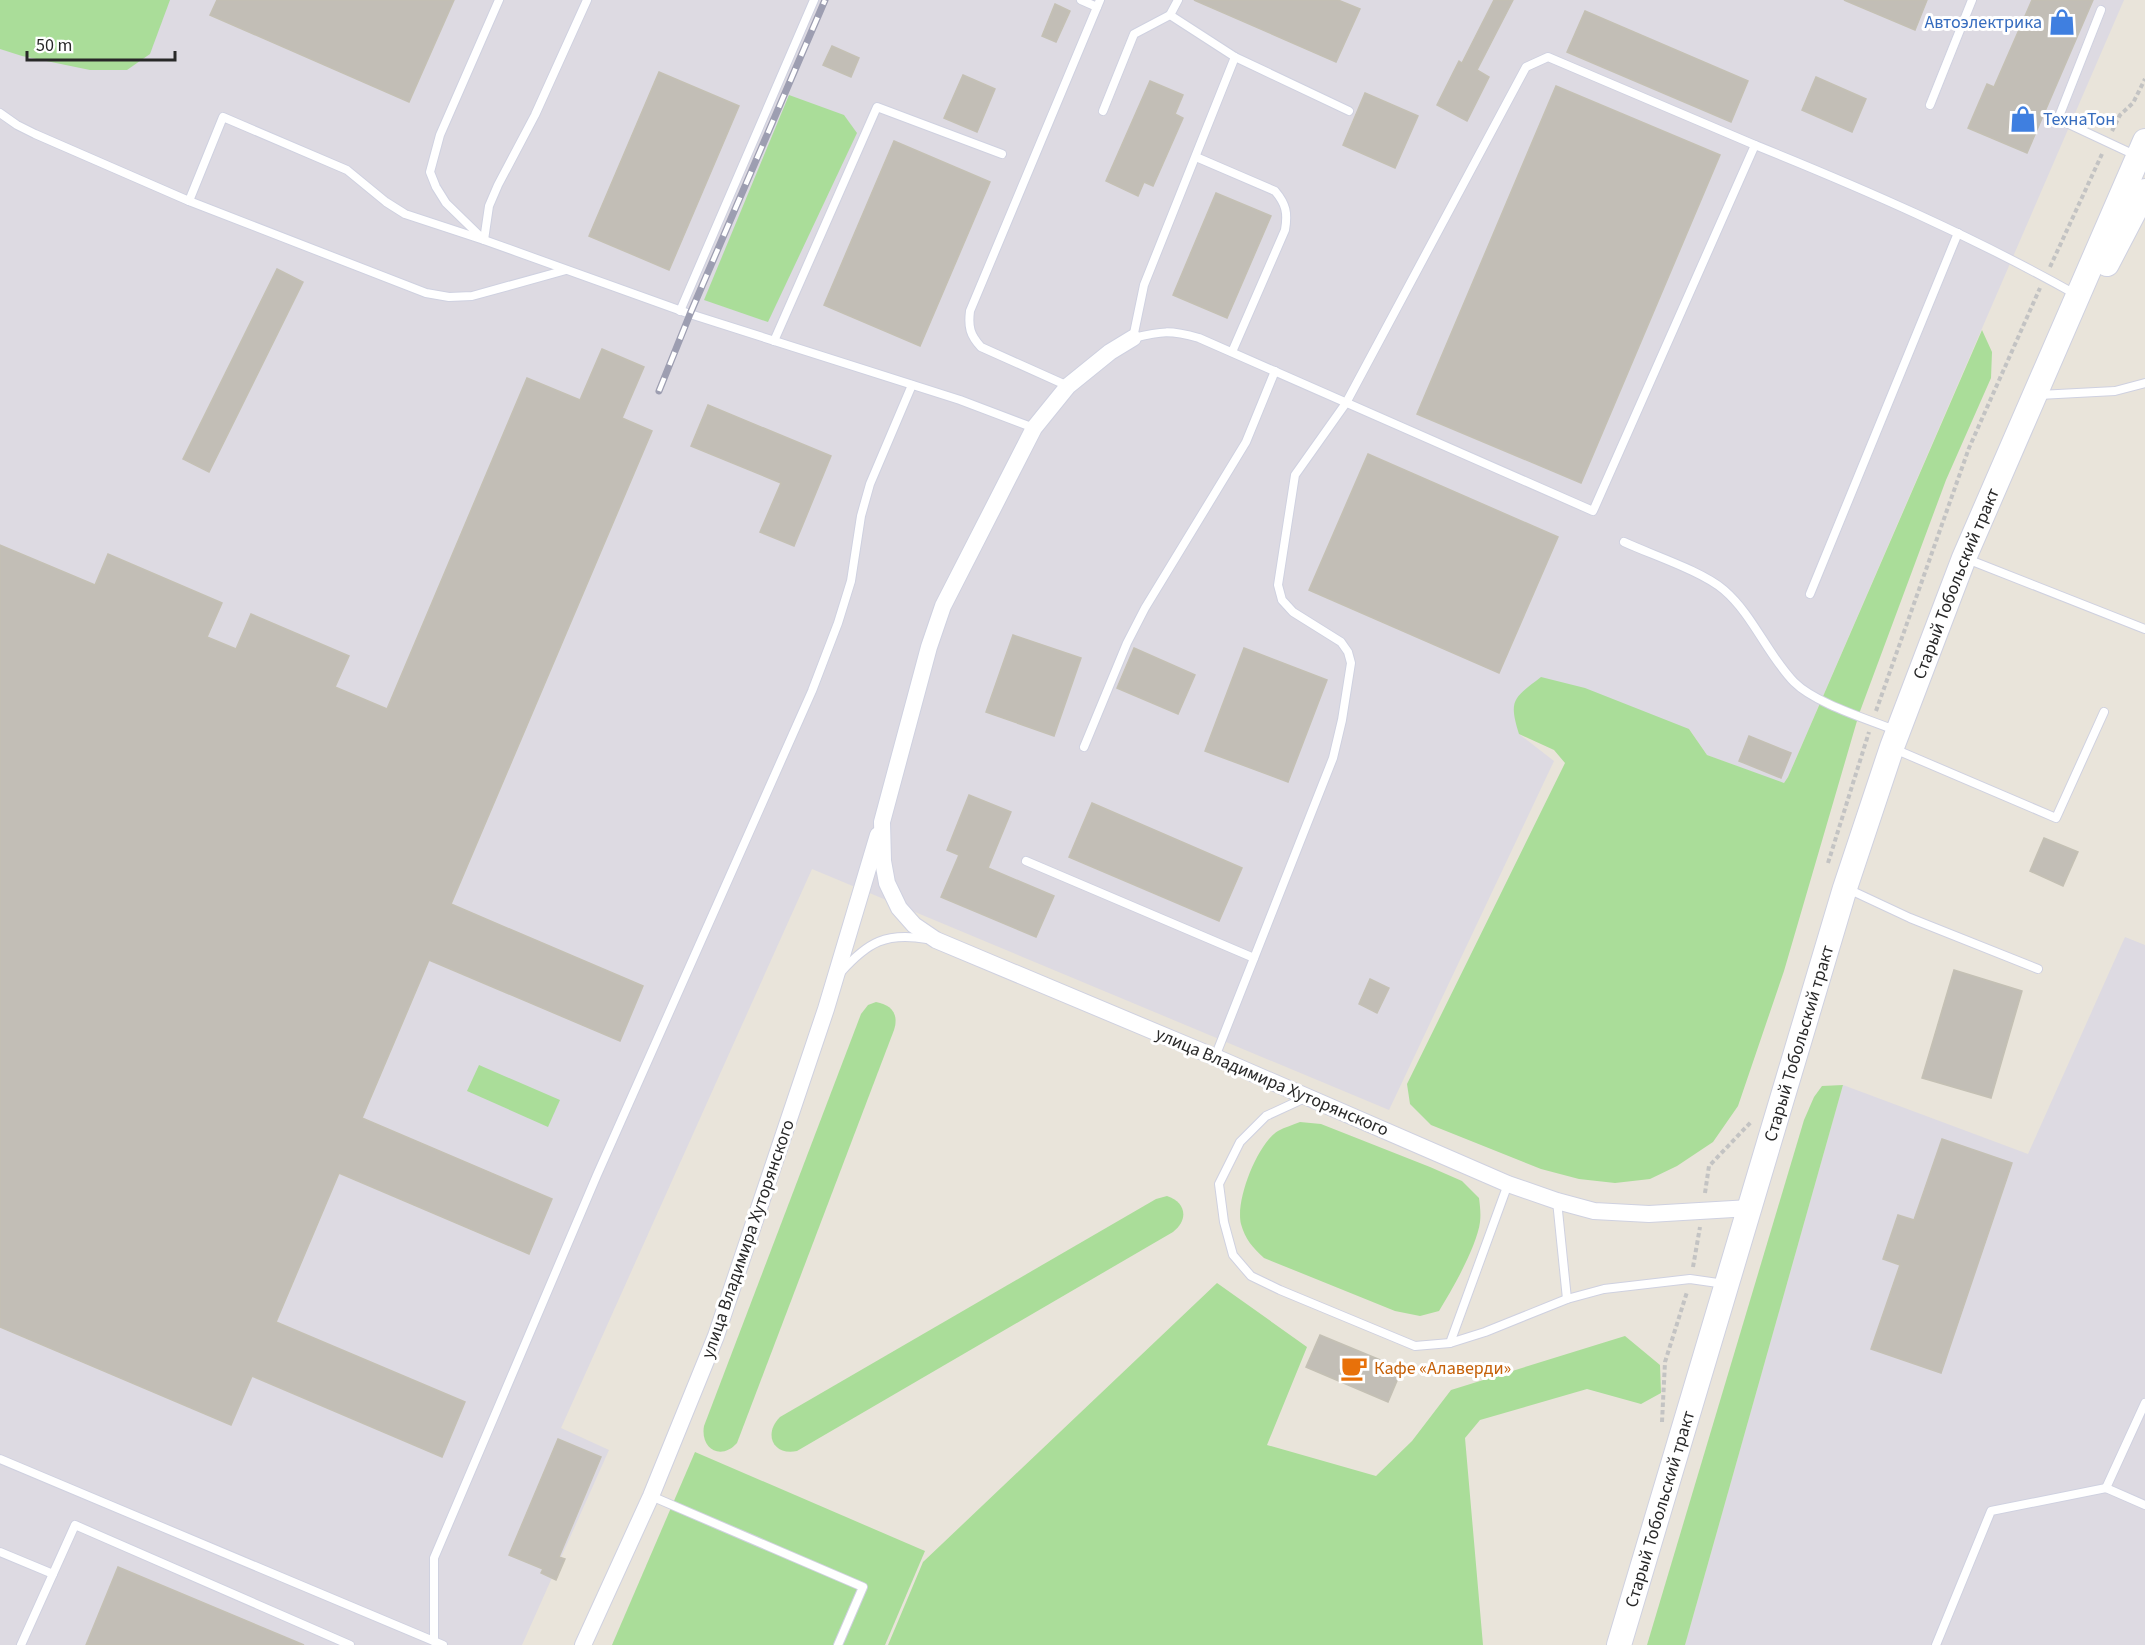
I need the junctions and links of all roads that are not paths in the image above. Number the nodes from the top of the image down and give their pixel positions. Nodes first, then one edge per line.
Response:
1 (499, 0) edge
2 (587, 0) edge
3 (814, 0) edge
4 (1081, 0) edge
5 (1178, 0) edge
6 (1972, 0) edge
7 (1099, 4) edge
8 (2101, 10) dead end
9 (1170, 15) junction
10 (1235, 57) junction
11 (1930, 105) dead end
12 (1103, 111) dead end
13 (1349, 111) dead end
14 (0, 113) edge
15 (1755, 145) junction
16 (2141, 149) edge
17 (1002, 154) dead end
18 (1196, 157) junction
19 (2145, 191) edge
20 (2145, 196) edge
21 (189, 201) junction
22 (2130, 219) junction
23 (1958, 233) junction
24 (484, 240) junction
25 (566, 270) junction
26 (2078, 295) junction
27 (680, 311) junction
28 (1133, 338) junction
29 (774, 341) junction
30 (1232, 352) junction
31 (1275, 371) junction
32 (2145, 383) edge
33 (912, 385) junction
34 (1068, 386) junction
35 (2039, 395) junction
36 (1346, 403) junction
37 (1034, 428) junction
38 (2009, 452) junction
39 (1624, 542) dead end
40 (1964, 558) junction
41 (1810, 594) dead end
42 (2145, 629) edge
43 (2104, 712) dead end
44 (1895, 739) junction
45 (1084, 747) dead end
46 (882, 822) junction
47 (1026, 861) dead end
48 (1845, 888) junction
49 (936, 940) junction
50 (1254, 958) junction
51 (2038, 969) dead end
52 (836, 978) junction
53 (1215, 1057) junction
54 (1307, 1097) junction
55 (1508, 1184) junction
56 (1557, 1201) junction
57 (1750, 1208) junction
58 (1727, 1285) junction
59 (1567, 1299) junction
60 (1450, 1343) junction
61 (2145, 1403) edge
62 (0, 1460) edge
63 (2106, 1488) junction
64 (651, 1496) junction
65 (2145, 1505) edge
66 (0, 1552) edge
67 (53, 1574) junction
68 (439, 1643) edge
69 (21, 1645) edge
70 (350, 1645) edge
71 (583, 1645) edge
72 (838, 1645) edge
73 (1619, 1645) edge
74 (1936, 1645) edge

1 - 24 lane
2 - 24 lane
3 - 27 lane
4 - 7 lane
5 - 9 lane
6 - 11 lane
7 - 34 lane
8 - 16 lane
9 - 10 lane
9 - 12 lane
10 - 13 lane
10 - 18 lane
14 - 21 lane
15 - 23 lane
15 - 36 lane
15 - 36 lane
16 - 26 street
17 - 29 lane
18 - 28 lane
18 - 30 lane
19 - 22 street
20 - 22 street
21 - 24 lane
21 - 25 lane
22 - 35 street
23 - 26 lane
23 - 41 lane
24 - 25 lane
25 - 27 lane
26 - 38 street
27 - 29 lane
28 - 30 lane
28 - 34 street, улица Владимира Хуторянского
29 - 33 lane
30 - 31 lane
31 - 36 lane
31 - 45 lane
32 - 35 lane
33 - 37 lane
33 - 68 lane
34 - 37 street, улица Владимира Хуторянского
35 - 38 street
36 - 50 lane
37 - 46 street, улица Владимира Хуторянского
38 - 40 street, Старый Тобольский тракт
39 - 44 lane
40 - 42 lane
40 - 44 street, Старый Тобольский тракт
43 - 44 lane
44 - 48 street, Старый Тобольский тракт
46 - 49 street, улица Владимира Хуторянского
46 - 52 street, улица Владимира Хуторянского
47 - 50 lane
48 - 51 lane
48 - 57 street, Старый Тобольский тракт
49 - 52 lane
49 - 53 street, улица Владимира Хуторянского
50 - 53 lane
52 - 64 street, улица Владимира Хуторянского
53 - 54 street, улица Владимира Хуторянского
54 - 55 street, улица Владимира Хуторянского
54 - 60 lane
55 - 56 street, улица Владимира Хуторянского
55 - 60 lane
56 - 57 street, улица Владимира Хуторянского
56 - 59 lane
57 - 58 street, Старый Тобольский тракт
58 - 59 lane
58 - 73 street, Старый Тобольский тракт
59 - 60 lane
61 - 63 lane
62 - 68 lane
63 - 65 lane
63 - 74 lane
64 - 71 street, улица Владимира Хуторянского
64 - 72 lane
66 - 67 lane
67 - 69 lane
67 - 70 lane

